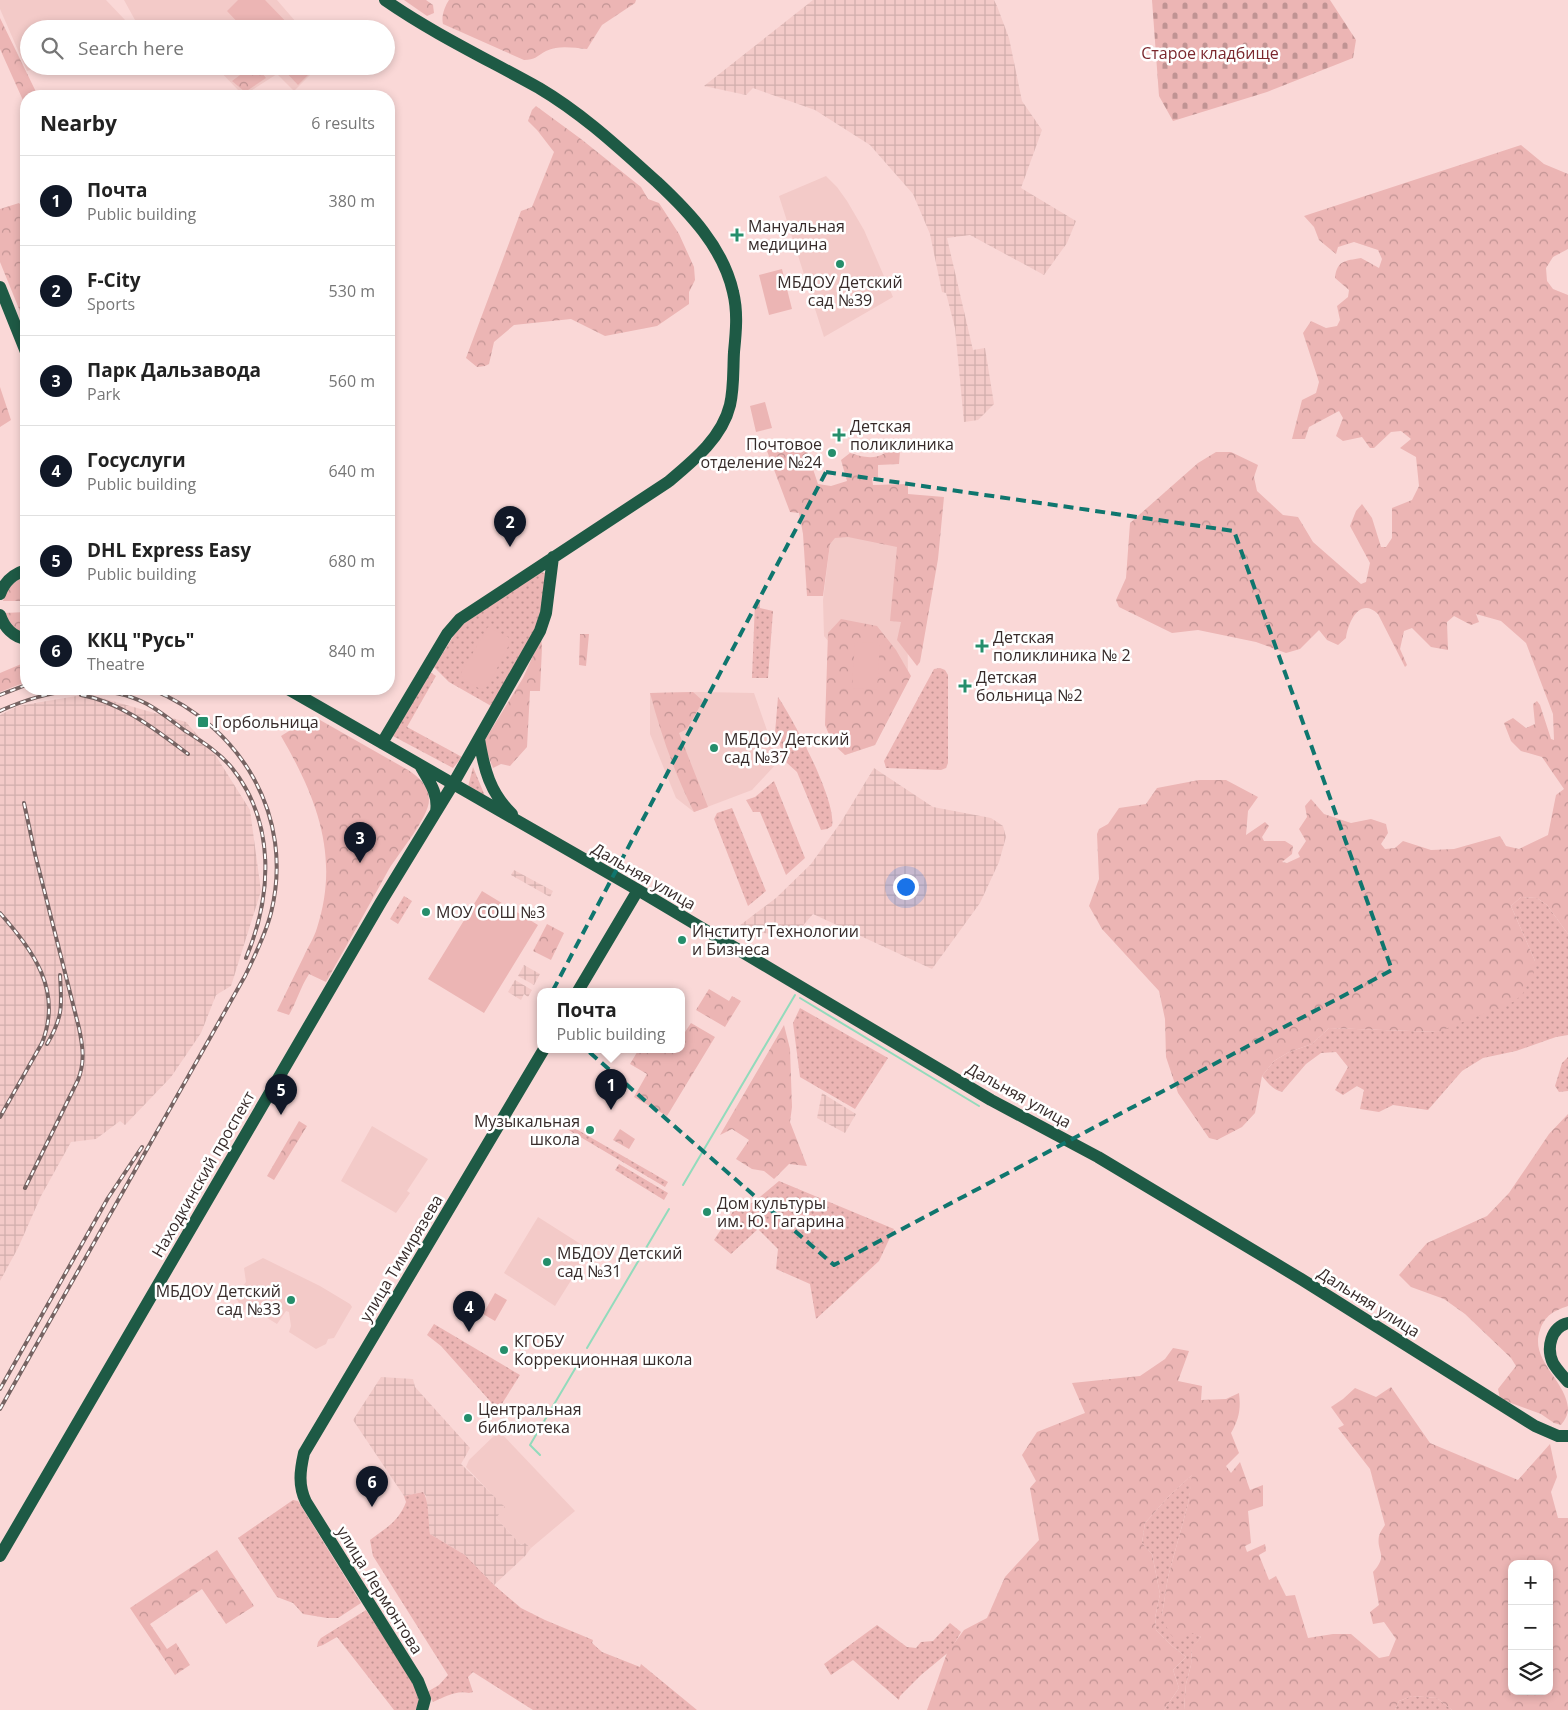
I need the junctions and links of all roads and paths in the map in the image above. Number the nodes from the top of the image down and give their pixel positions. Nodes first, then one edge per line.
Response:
1 (385, 0) edge
2 (0, 287) edge
3 (20, 337) edge
4 (553, 557) junction
5 (16, 575) edge
6 (0, 594) edge
7 (2, 620) edge
8 (20, 637) edge
9 (298, 695) edge
10 (479, 739) junction
11 (382, 743) junction
12 (420, 765) junction
13 (453, 784) junction
14 (436, 812) junction
15 (521, 823) junction
16 (638, 890) junction
17 (580, 988) edge
18 (542, 1053) edge
19 (1568, 1323) edge
20 (1568, 1382) edge
21 (1568, 1436) edge
22 (300, 1488) joint
23 (0, 1556) edge
24 (422, 1710) edge

1 - 4 main road
2 - 3 main road
4 - 10 main road, Находкинский проспект
4 - 11 main road
5 - 6 main road
7 - 8 main road
9 - 11 main road, Дальняя улица
10 - 13 main road, Находкинский проспект
10 - 15 main road
11 - 12 main road, Дальняя улица
12 - 13 main road, Дальняя улица
12 - 14 main road
13 - 14 main road, Находкинский проспект
13 - 15 main road, Дальняя улица
14 - 23 main road, Находкинский проспект
15 - 16 main road, Дальняя улица
16 - 17 main road
16 - 21 main road, Дальняя улица
18 - 22 main road, улица Тимирязева
19 - 20 main road
22 - 24 main road, улица Лермонтова

